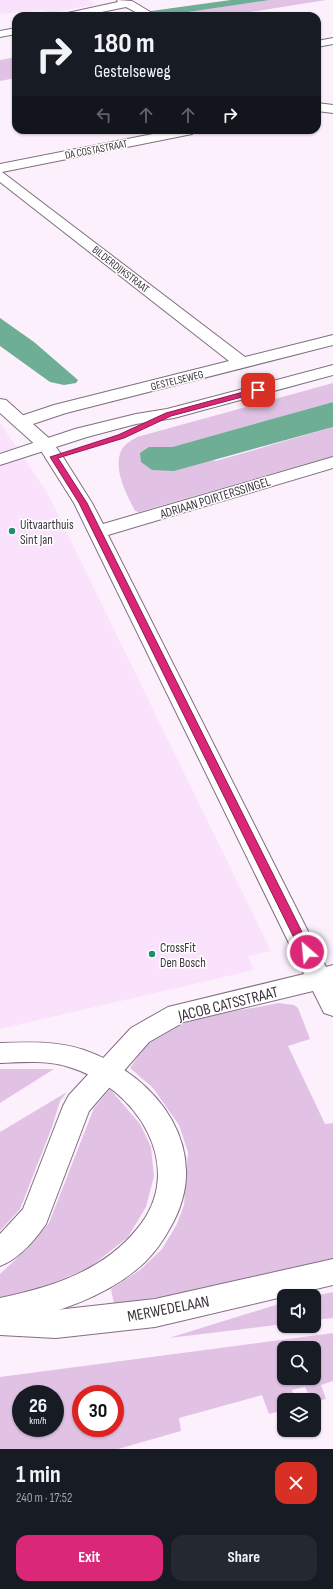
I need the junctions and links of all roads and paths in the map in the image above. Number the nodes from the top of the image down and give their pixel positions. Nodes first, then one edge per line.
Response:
1 (129, 4) edge
2 (88, 12) edge
3 (144, 12) edge
4 (12, 32) edge
5 (0, 34) edge
6 (333, 41) edge
7 (321, 43) edge
8 (321, 108) edge
9 (333, 109) edge
10 (172, 134) edge
11 (0, 168) edge
12 (0, 175) edge
13 (333, 340) edge
14 (242, 364) junction
15 (333, 370) edge
16 (0, 404) edge
17 (21, 422) junction
18 (50, 451) junction
19 (0, 460) edge
20 (333, 462) edge
21 (0, 475) edge
22 (97, 532) junction
23 (327, 977) edge
24 (333, 1006) edge
25 (0, 1053) edge
26 (108, 1072) junction
27 (0, 1253) edge
28 (333, 1272) edge
29 (0, 1312) edge
30 (0, 1321) edge

1 - 2 street
1 - 3 street
4 - 5 street
6 - 7 street
8 - 9 street
10 - 11 street, DA COSTASTRAAT
12 - 14 street, BILDERDIJKSTRAAT
13 - 14 street, GESTELSEWEG
14 - 17 street, GESTELSEWEG
15 - 18 street
16 - 17 street
17 - 18 street
18 - 19 street
18 - 21 street
18 - 22 street
20 - 22 street, ADRIAAN POIRTERSSINGEL
22 - 23 street
23 - 24 street
23 - 26 street, JACOB CATSSTRAAT
25 - 26 street
26 - 27 street, JACOB CATSSTRAAT
26 - 29 street
28 - 30 street, MERWEDELAAN

